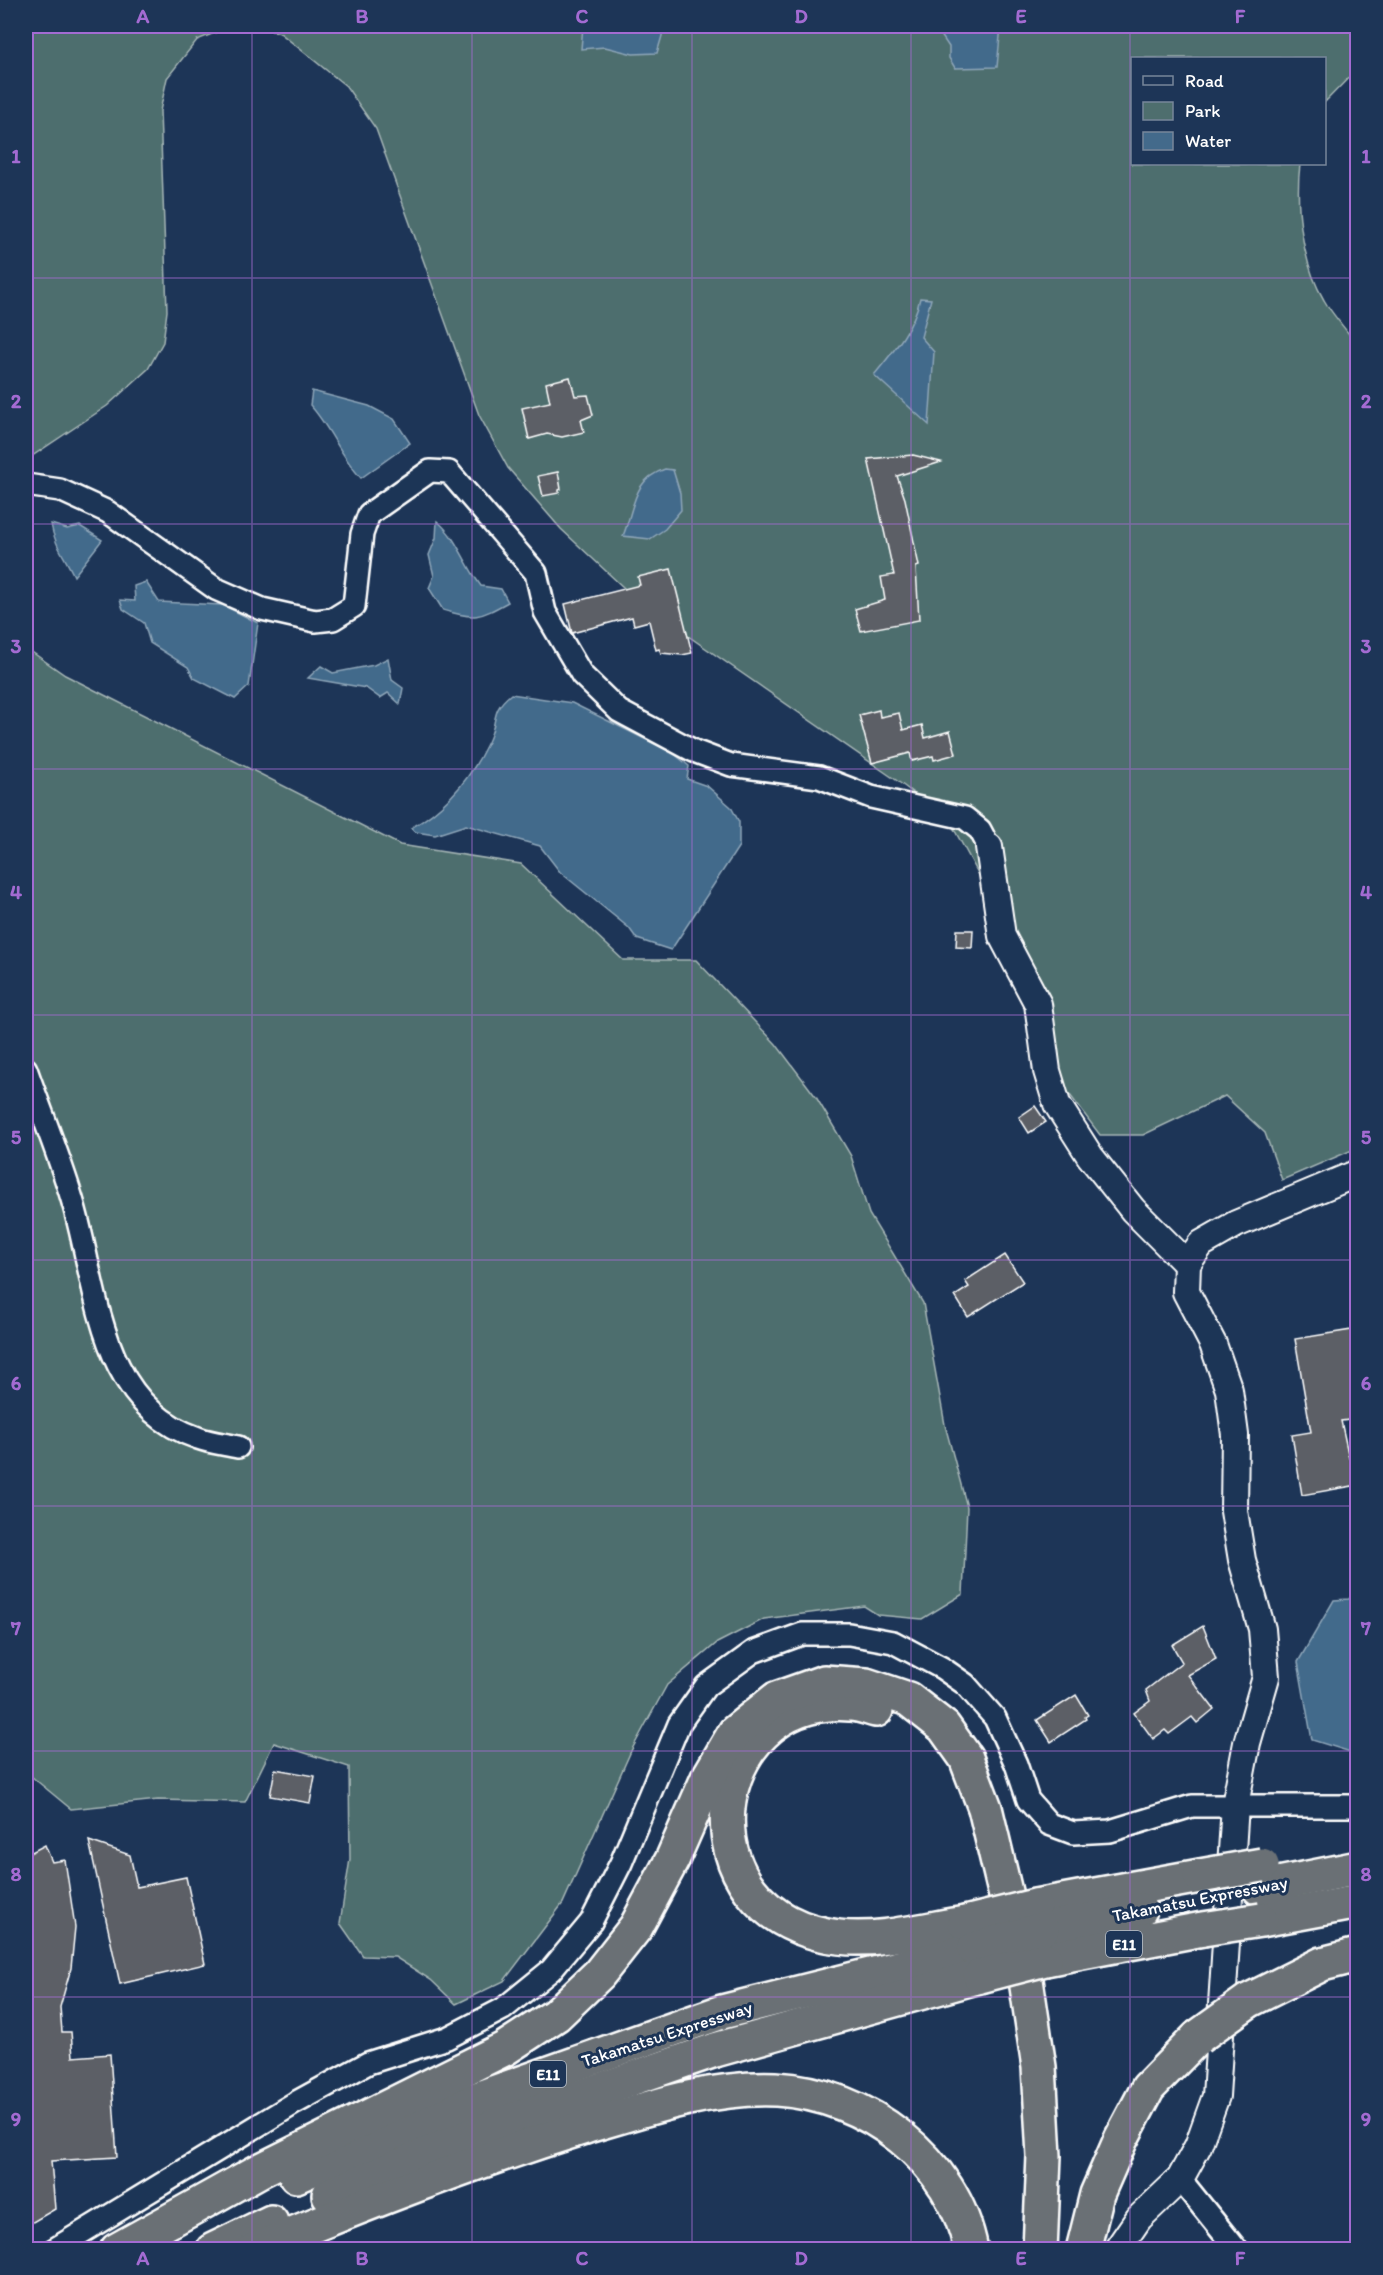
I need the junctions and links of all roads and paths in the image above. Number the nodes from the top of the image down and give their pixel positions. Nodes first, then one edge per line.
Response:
1 (26, 485) edge
2 (989, 846) joint
3 (26, 1069) edge
4 (1358, 1173) edge
5 (1187, 1264) junction
6 (238, 1447) dead end
7 (1234, 1805) junction
8 (1358, 1806) edge
9 (1358, 1856) edge
10 (1358, 1868) edge
11 (1260, 1876) junction
12 (1200, 1902) junction
13 (1358, 1902) edge
14 (1041, 1931) junction
15 (973, 1949) junction
16 (1358, 1955) edge
17 (1180, 2179) junction
18 (53, 2250) edge
19 (117, 2250) edge
20 (140, 2250) edge
21 (213, 2250) edge
22 (254, 2250) edge
23 (971, 2250) edge
24 (1020, 2250) edge
25 (1040, 2250) edge
26 (1083, 2250) edge
27 (1117, 2250) edge
28 (1238, 2250) edge

1 - 2 street
2 - 5 street
3 - 6 street
4 - 5 street
5 - 7 street
7 - 8 street
7 - 17 street
7 - 18 street
9 - 11 highway
10 - 11 highway, Takamatsu Expressway / E11
11 - 12 highway, Takamatsu Expressway / E11
12 - 13 highway, Takamatsu Expressway / E11, bridge
12 - 14 highway
12 - 14 highway, Takamatsu Expressway / E11
14 - 15 highway, bridge
14 - 15 highway, E11, bridge
15 - 20 highway, Takamatsu Expressway / E11
15 - 21 highway, Takamatsu Expressway / E11
15 - 24 highway
16 - 26 highway, bridge
17 - 27 street
17 - 28 street
19 - 25 highway
22 - 23 highway

